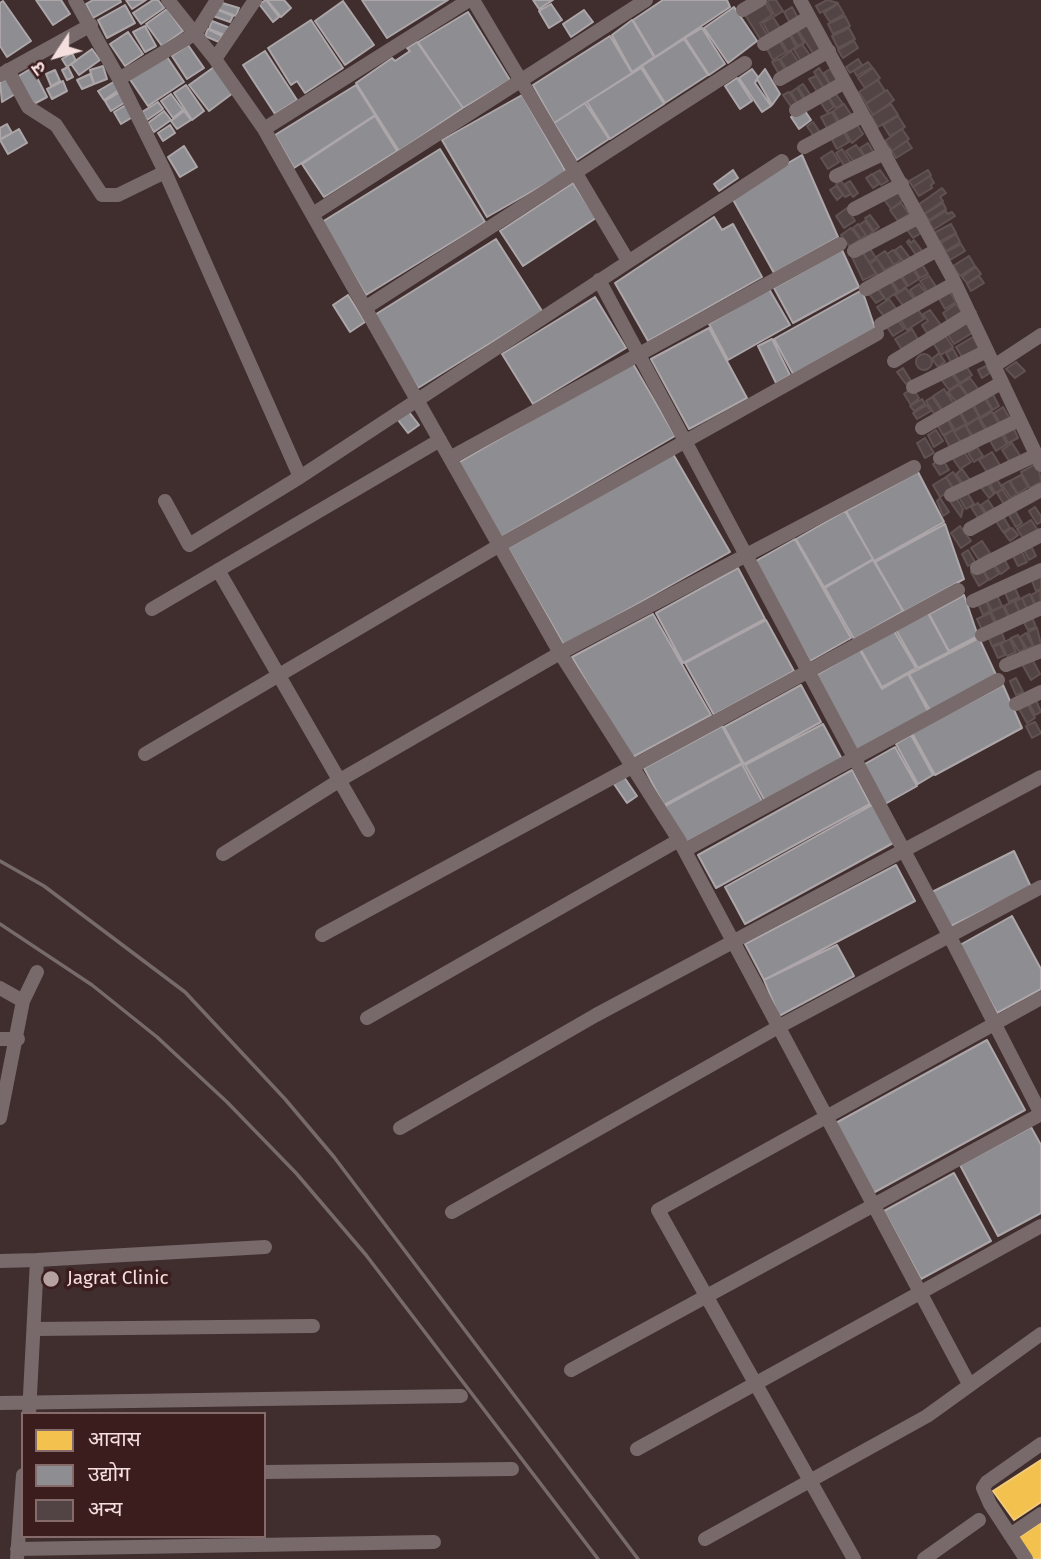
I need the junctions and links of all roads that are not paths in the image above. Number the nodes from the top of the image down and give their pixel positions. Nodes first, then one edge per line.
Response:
1 (75, 0) edge
2 (216, 0) edge
3 (256, 0) edge
4 (471, 0) edge
5 (646, 0) edge
6 (760, 0) edge
7 (800, 0) edge
8 (173, 2) edge
9 (743, 10) dead end
10 (809, 17) junction
11 (91, 25) junction
12 (196, 33) junction
13 (764, 44) dead end
14 (829, 51) junction
15 (215, 59) junction
16 (745, 63) dead end
17 (4, 73) edge
18 (119, 79) junction
19 (780, 79) dead end
20 (521, 82) junction
21 (845, 82) junction
22 (796, 110) dead end
23 (862, 116) junction
24 (264, 129) junction
25 (804, 147) dead end
26 (885, 153) junction
27 (782, 161) dead end
28 (165, 172) junction
29 (576, 173) junction
30 (836, 177) dead end
31 (902, 184) junction
32 (854, 209) dead end
33 (313, 214) junction
34 (919, 217) junction
35 (840, 244) dead end
36 (937, 250) junction
37 (854, 251) dead end
38 (628, 261) junction
39 (599, 281) junction
40 (955, 283) junction
41 (866, 289) dead end
42 (365, 307) junction
43 (970, 314) junction
44 (1041, 335) edge
45 (987, 351) junction
46 (638, 355) junction
47 (894, 361) dead end
48 (995, 366) junction
49 (1001, 383) junction
50 (913, 387) dead end
51 (418, 400) junction
52 (1019, 420) junction
53 (922, 428) dead end
54 (440, 440) junction
55 (684, 441) junction
56 (450, 458) junction
57 (940, 458) dead end
58 (1039, 460) edge
59 (914, 467) dead end
60 (300, 477) junction
61 (1041, 490) edge
62 (951, 495) dead end
63 (165, 500) dead end
64 (970, 529) dead end
65 (1041, 535) edge
66 (500, 545) junction
67 (744, 554) junction
68 (977, 568) dead end
69 (218, 570) junction
70 (1041, 570) edge
71 (958, 590) dead end
72 (973, 601) dead end
73 (1041, 608) edge
74 (152, 609) dead end
75 (982, 635) dead end
76 (1041, 651) edge
77 (561, 653) junction
78 (1006, 665) dead end
79 (807, 671) junction
80 (279, 675) junction
81 (998, 680) dead end
82 (1041, 692) edge
83 (1016, 704) dead end
84 (145, 754) dead end
85 (854, 758) junction
86 (633, 764) junction
87 (1041, 778) edge
88 (340, 780) junction
89 (368, 830) dead end
90 (682, 845) junction
91 (903, 850) junction
92 (223, 854) dead end
93 (1041, 887) edge
94 (323, 935) dead end
95 (949, 935) junction
96 (733, 940) junction
97 (37, 972) dead end
98 (0, 988) edge
99 (1041, 998) edge
100 (23, 1002) junction
101 (367, 1018) dead end
102 (993, 1025) junction
103 (780, 1026) junction
104 (0, 1039) edge
105 (18, 1039) junction
106 (1041, 1114) edge
107 (1, 1115) edge
108 (825, 1118) junction
109 (400, 1128) dead end
110 (873, 1205) junction
111 (452, 1212) dead end
112 (1041, 1226) edge
113 (265, 1247) dead end
114 (37, 1260) junction
115 (0, 1261) edge
116 (920, 1293) junction
117 (706, 1296) junction
118 (313, 1326) dead end
119 (36, 1329) junction
120 (1041, 1334) edge
121 (571, 1370) dead end
122 (755, 1382) junction
123 (969, 1384) junction
124 (461, 1396) dead end
125 (0, 1403) edge
126 (30, 1408) edge
127 (1041, 1444) edge
128 (637, 1449) dead end
129 (512, 1469) dead end
130 (266, 1472) edge
131 (810, 1480) junction
132 (21, 1501) edge
133 (1041, 1514) edge
134 (979, 1520) dead end
135 (1010, 1535) junction
136 (705, 1539) dead end
137 (435, 1542) dead end
138 (17, 1554) edge
139 (854, 1559) edge
140 (923, 1559) edge
141 (1026, 1559) edge

1 - 11 street
2 - 12 street
3 - 15 street
4 - 20 street
4 - 24 street
5 - 20 street
6 - 9 street
7 - 10 street
8 - 12 street
10 - 13 street
10 - 14 street
11 - 17 street
11 - 18 street
12 - 15 street
12 - 18 street
14 - 19 street
14 - 21 street
15 - 24 street
16 - 29 street
17 - 28 street
18 - 28 street
20 - 29 street
20 - 33 street
21 - 22 street
21 - 23 street
23 - 25 street
23 - 26 street
24 - 33 street
26 - 30 street
26 - 31 street
27 - 38 street
28 - 60 street
29 - 38 street
29 - 42 street
31 - 32 street
31 - 34 street
33 - 42 street
34 - 36 street
34 - 37 street
35 - 46 street
36 - 40 street
36 - 41 street
38 - 39 street
39 - 46 street
39 - 51 street
40 - 43 street
40 - 55 street
42 - 51 street
43 - 45 street
43 - 47 street
44 - 48 street
45 - 48 street
45 - 50 street
46 - 55 street
46 - 56 street
48 - 49 street
49 - 52 street
49 - 53 street
51 - 54 street
51 - 60 street
52 - 57 street
52 - 58 street
54 - 56 street
54 - 69 street
55 - 66 street
55 - 67 street
56 - 66 street
58 - 62 street
59 - 67 street
60 - 63 street
61 - 64 street
65 - 68 street
66 - 77 street
66 - 80 street
67 - 77 street
67 - 79 street
69 - 74 street
69 - 80 street
70 - 72 street
71 - 79 street
73 - 75 street
76 - 78 street
77 - 86 street
77 - 88 street
79 - 85 street
79 - 86 street
80 - 84 street
80 - 88 street
81 - 85 street
82 - 83 street
85 - 90 street
85 - 91 street
86 - 90 street
86 - 94 street
87 - 91 street
88 - 89 street
88 - 92 street
90 - 96 street
90 - 101 street
91 - 95 street
91 - 96 street
93 - 95 street
95 - 102 street
95 - 103 street
96 - 103 street
96 - 109 street
97 - 100 street
98 - 100 street
99 - 102 street
100 - 105 street
102 - 106 street
102 - 108 street
103 - 108 street
103 - 111 street
104 - 105 street
105 - 107 street
106 - 110 street
108 - 110 street
108 - 117 street
110 - 116 street
110 - 117 street
112 - 116 street
113 - 114 street
114 - 115 street
114 - 119 street
116 - 122 street
116 - 123 street
117 - 121 street
117 - 122 street
118 - 119 street
119 - 126 street
120 - 123 street
122 - 128 street
122 - 131 street
123 - 131 street
124 - 126 street
125 - 126 street
127 - 135 street
129 - 130 street
131 - 136 street
131 - 139 street
132 - 138 street
133 - 135 street
134 - 140 street
135 - 141 street
137 - 138 street

